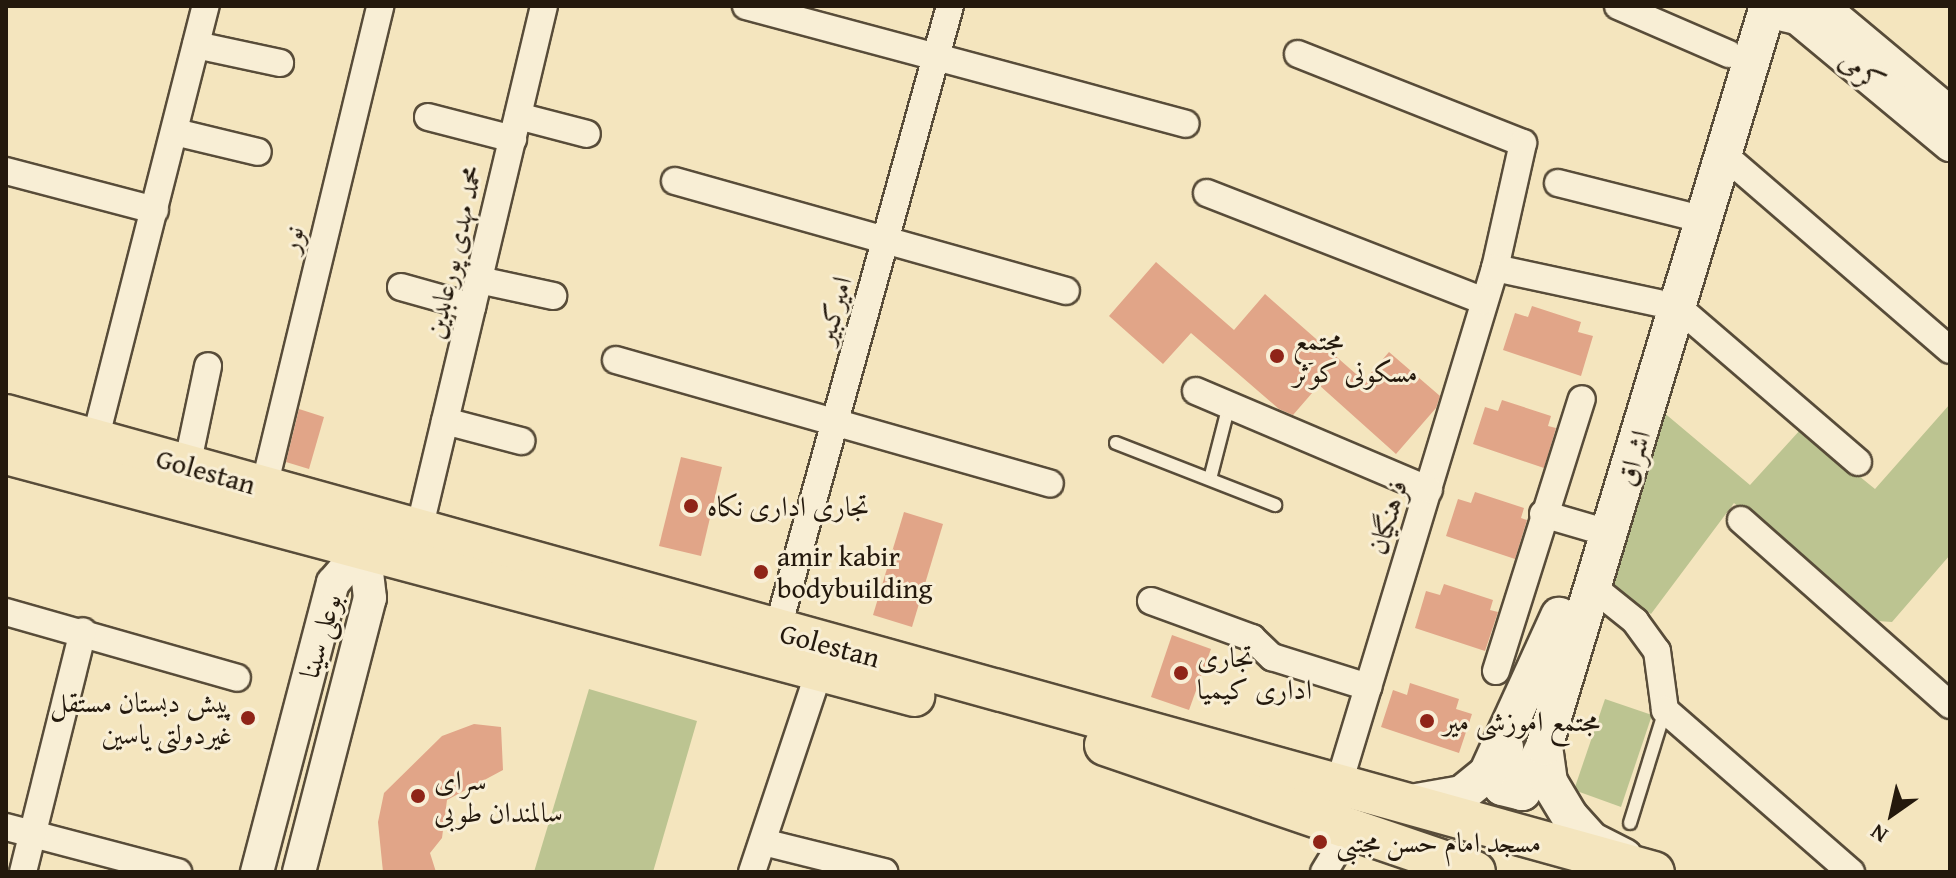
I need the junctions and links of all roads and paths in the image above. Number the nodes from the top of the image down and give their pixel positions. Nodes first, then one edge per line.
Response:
1 (206, 6) edge
2 (380, 6) edge
3 (544, 6) edge
4 (746, 6) edge
5 (950, 6) edge
6 (1618, 6) edge
7 (1822, 6) edge
8 (1759, 8) edge
9 (196, 45) junction
10 (1298, 54) dead end
11 (1729, 54) junction
12 (936, 57) junction
13 (280, 63) dead end
14 (1950, 113) edge
15 (428, 117) dead end
16 (1185, 124) dead end
17 (515, 127) junction
18 (175, 132) junction
19 (587, 134) dead end
20 (1950, 145) edge
21 (258, 152) dead end
22 (1724, 155) junction
23 (6, 171) edge
24 (675, 181) dead end
25 (1558, 183) dead end
26 (1207, 193) dead end
27 (155, 210) junction
28 (1685, 215) junction
29 (885, 243) junction
30 (1495, 268) junction
31 (479, 280) junction
32 (401, 287) dead end
33 (1066, 291) dead end
34 (553, 296) dead end
35 (1484, 301) junction
36 (1668, 306) junction
37 (472, 307) junction
38 (1950, 350) edge
39 (616, 360) dead end
40 (208, 366) dead end
41 (1196, 391) dead end
42 (1582, 399) dead end
43 (1229, 405) junction
44 (6, 415) edge
45 (835, 420) junction
46 (445, 421) junction
47 (95, 440) junction
48 (521, 441) dead end
49 (1116, 443) dead end
50 (6, 454) edge
51 (1858, 462) dead end
52 (187, 466) junction
53 (1210, 479) junction
54 (1050, 484) dead end
55 (1429, 490) junction
56 (279, 492) junction
57 (1275, 505) dead end
58 (423, 513) junction
59 (1543, 514) junction
60 (1741, 520) dead end
61 (1591, 528) junction
62 (368, 532) junction
63 (521, 559) junction
64 (1594, 588) junction
65 (1151, 601) dead end
66 (6, 612) edge
67 (83, 631) junction
68 (777, 631) junction
69 (1496, 671) dead end
70 (819, 672) junction
71 (237, 678) dead end
72 (1368, 687) junction
73 (1950, 705) edge
74 (1665, 710) junction
75 (1508, 737) junction
76 (1090, 740) junction
77 (1544, 747) junction
78 (1339, 783) junction
79 (1411, 803) junction
80 (1630, 823) dead end
81 (6, 827) edge
82 (1350, 829) junction
83 (33, 834) junction
84 (763, 842) junction
85 (1403, 858) edge
86 (1650, 871) edge
87 (23, 872) edge
88 (178, 872) edge
89 (257, 872) edge
90 (299, 872) edge
91 (752, 872) edge
92 (884, 872) edge
93 (1324, 872) edge
94 (1475, 872) edge
95 (1559, 872) edge
96 (1851, 872) edge

1 - 9 street
2 - 56 street, نور
3 - 17 street, محمد مهدی پورعابدین
4 - 12 street
5 - 12 street, امیرکبیر
6 - 11 street
7 - 14 street, کرمی
8 - 11 main road, اشراق
8 - 20 street, کرمی
8 - 22 main road, اشراق
9 - 13 street
9 - 18 street
10 - 30 street, فرهنگیان
11 - 28 main road, اشراق
12 - 16 street
12 - 29 street, امیرکبیر
15 - 17 street
17 - 19 street
17 - 31 street, محمد مهدی پورعابدین
18 - 21 street
18 - 27 street
22 - 36 main road, اشراق
22 - 38 street
23 - 27 street
24 - 29 street
25 - 28 street
26 - 35 street
27 - 47 street
28 - 36 main road, اشراق
29 - 33 street
29 - 45 street, امیرکبیر
30 - 35 street, فرهنگیان
30 - 36 street
31 - 34 street
31 - 37 street, محمد مهدی پورعابدین
32 - 37 street
35 - 55 street, فرهنگیان
36 - 51 street
36 - 61 main road, اشراق
36 - 64 main road, اشراق
37 - 46 street, محمد مهدی پورعابدین
39 - 45 street
40 - 52 street
41 - 43 street
42 - 59 street
43 - 53 lane
43 - 55 street
44 - 47 main road, Golestan
45 - 54 street
45 - 68 street, امیرکبیر
46 - 48 street
46 - 58 street, محمد مهدی پورعابدین
47 - 52 main road, Golestan
49 - 53 lane
50 - 62 main road, Golestan
52 - 56 main road, Golestan
53 - 57 lane
55 - 72 street, فرهنگیان
56 - 58 street
56 - 62 main road, Golestan
58 - 63 street
59 - 61 street
59 - 69 street
60 - 73 street
61 - 75 main road, اشراق
62 - 63 main road, Golestan
62 - 70 main road, Golestan
62 - 89 street, بوعلی سینا
62 - 90 street, بوعلی سینا
63 - 68 main road, Golestan
64 - 74 street
64 - 77 main road, اشراق
65 - 72 street
66 - 67 street
67 - 71 street
67 - 83 street
68 - 78 main road, Golestan
70 - 76 main road, Golestan
70 - 84 street
72 - 78 street, فرهنگیان
74 - 80 lane
74 - 96 street
75 - 77 main road
75 - 79 main road, اشراق
76 - 82 main road
76 - 95 main road, Golestan
77 - 86 main road, اشراق
78 - 79 main road, Golestan
79 - 86 main road, Golestan
81 - 83 street
82 - 85 main road
82 - 93 street
83 - 87 street
83 - 88 street
84 - 91 street
84 - 92 street
85 - 94 main road

